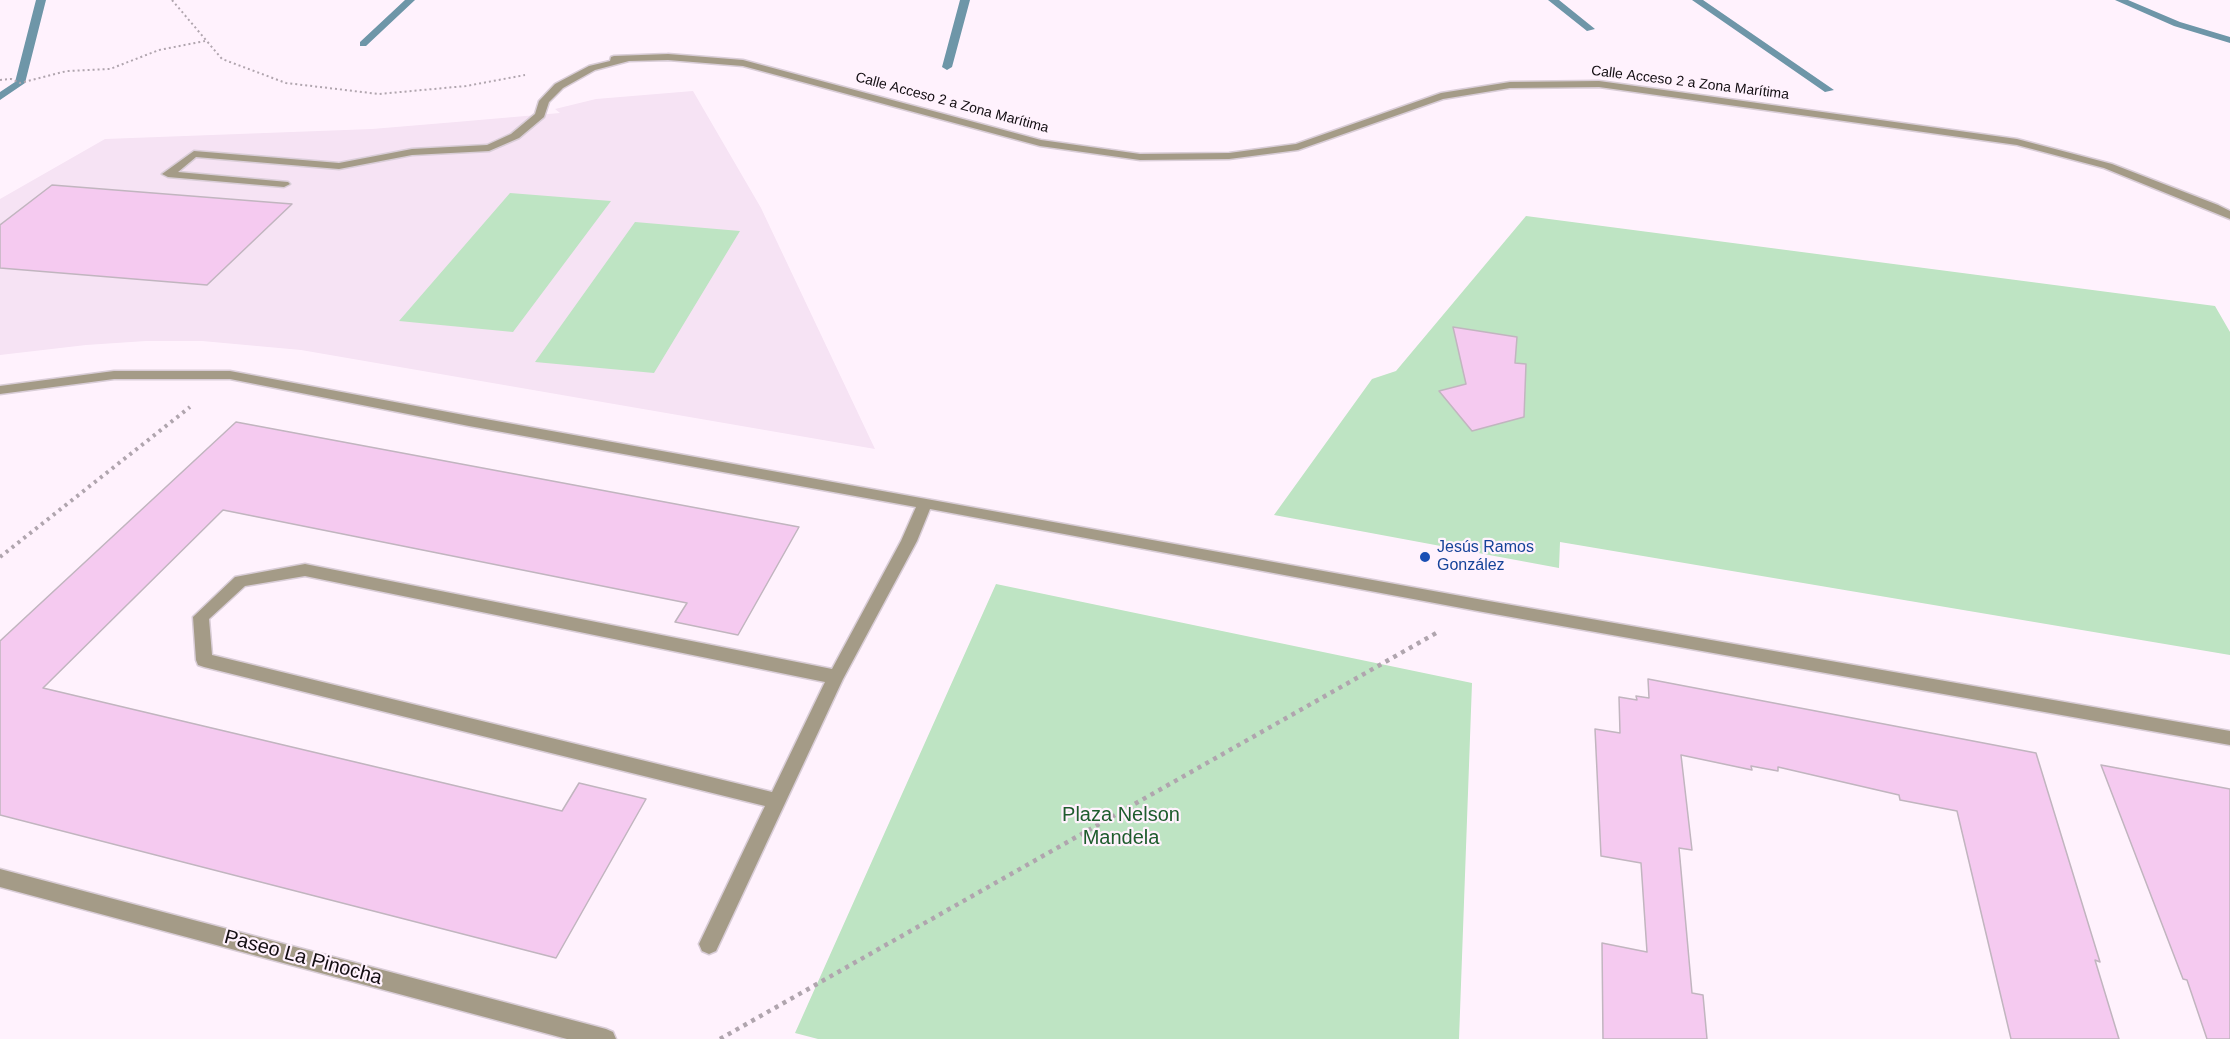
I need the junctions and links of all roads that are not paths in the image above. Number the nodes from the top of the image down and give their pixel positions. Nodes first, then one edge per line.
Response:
1 (633, 58) junction
2 (614, 59) dead end
3 (284, 184) dead end
4 (2230, 216) edge
5 (0, 390) edge
6 (925, 502) junction
7 (836, 677) junction
8 (2230, 738) edge
9 (778, 801) junction
10 (0, 878) edge
11 (709, 944) dead end
12 (606, 1039) edge

1 - 2 street, Calle Acceso 2 a Zona Marítima
1 - 3 street
1 - 4 street, Calle Acceso 2 a Zona Marítima
5 - 6 street
6 - 7 street
6 - 8 street
7 - 9 street
7 - 9 street
9 - 11 street
10 - 12 street, Paseo La Pinocha

